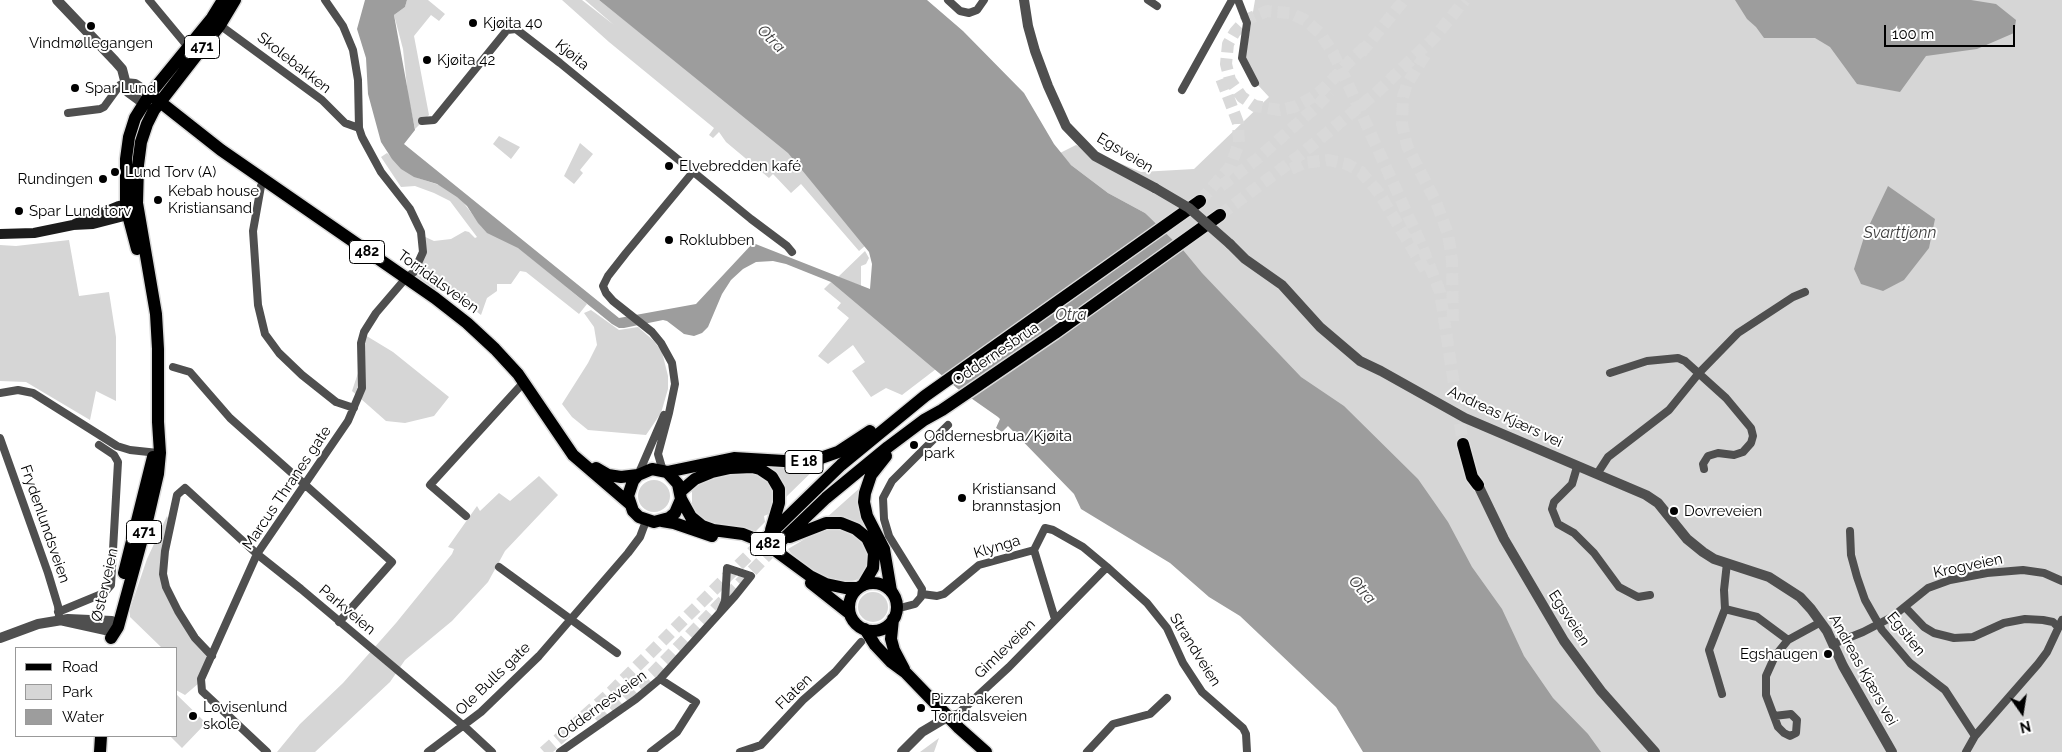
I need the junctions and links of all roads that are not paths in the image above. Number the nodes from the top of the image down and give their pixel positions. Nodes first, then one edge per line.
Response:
1 (57, 0) edge
2 (149, 0) edge
3 (223, 0) edge
4 (235, 0) edge
5 (324, 0) edge
6 (948, 0) edge
7 (984, 0) edge
8 (1024, 0) edge
9 (1148, 0) edge
10 (1232, 0) edge
11 (1238, 0) edge
12 (1157, 6) dead end
13 (216, 22) junction
14 (188, 47) junction
15 (125, 83) junction
16 (1255, 83) dead end
17 (1182, 90) dead end
18 (152, 102) junction
19 (68, 113) dead end
20 (422, 121) dead end
21 (359, 128) junction
22 (693, 172) junction
23 (266, 180) junction
24 (1200, 201) tunnel mouth
25 (131, 209) junction
26 (1220, 215) tunnel mouth
27 (0, 234) edge
28 (792, 252) dead end
29 (1253, 265) joint
30 (406, 278) junction
31 (1804, 292) dead end
32 (173, 367) dead end
33 (1610, 373) dead end
34 (1699, 373) junction
35 (524, 382) junction
36 (0, 393) edge
37 (925, 396) junction
38 (671, 402) junction
39 (354, 408) junction
40 (942, 410) junction
41 (948, 425) dead end
42 (0, 438) edge
43 (1466, 444) tunnel mouth
44 (99, 445) dead end
45 (157, 453) junction
46 (1578, 468) junction
47 (1704, 470) dead end
48 (665, 472) junction
49 (1597, 474) junction
50 (638, 476) junction
51 (305, 485) junction
52 (1478, 485) joint
53 (681, 495) junction
54 (630, 504) junction
55 (466, 516) dead end
56 (646, 520) junction
57 (662, 521) junction
58 (1850, 531) dead end
59 (1034, 550) junction
60 (257, 554) junction
61 (1727, 563) junction
62 (499, 567) dead end
63 (1107, 567) junction
64 (2062, 581) edge
65 (861, 586) junction
66 (890, 591) junction
67 (922, 594) junction
68 (1650, 595) dead end
69 (1905, 607) junction
70 (1725, 609) junction
71 (721, 610) junction
72 (850, 613) junction
73 (895, 614) junction
74 (59, 616) junction
75 (572, 619) junction
76 (1055, 619) junction
77 (339, 622) junction
78 (1821, 622) junction
79 (1879, 624) junction
80 (2060, 624) edge
81 (112, 633) edge
82 (863, 635) junction
83 (0, 638) edge
84 (1788, 640) junction
85 (1833, 644) junction
86 (617, 653) dead end
87 (212, 656) junction
88 (906, 673) junction
89 (660, 679) junction
90 (1722, 694) dead end
91 (1167, 698) dead end
92 (949, 716) junction
93 (1774, 716) dead end
94 (464, 726) junction
95 (1975, 736) junction
96 (101, 737) edge
97 (100, 752) edge
98 (267, 752) edge
99 (428, 752) edge
100 (492, 752) edge
101 (560, 752) edge
102 (651, 752) edge
103 (740, 752) edge
104 (902, 752) edge
105 (986, 752) edge
106 (1087, 752) edge
107 (1246, 752) edge
108 (1656, 752) edge
109 (1892, 752) edge
110 (1966, 752) edge

1 - 15 street
2 - 14 street
3 - 13 main road, Østerveien / 471
4 - 13 main road, Østerveien / 471
5 - 21 street
6 - 7 street
8 - 29 street, Egsveien, bridge
9 - 12 street
10 - 17 street
11 - 16 street
13 - 14 main road, Østerveien / 471
13 - 18 main road, Østerveien / 471
13 - 21 street, Skolebakken
14 - 18 main road, Østerveien / 471
15 - 18 street
15 - 19 street
18 - 23 main road, Torridalsveien / 482
18 - 25 main road, Østerveien / 471
20 - 22 street, Kjøita
21 - 30 street, Marcus Thranes gate
22 - 28 street, Kjøita
22 - 38 street
23 - 30 main road, Torridalsveien / 482
23 - 39 street
24 - 37 main road, Oddernesbrua / E 18
25 - 27 main road
25 - 45 main road, Østerveien / 471
26 - 40 main road, Oddernesbrua / E 18
29 - 46 street, Andreas Kjærs vei
30 - 35 main road, Torridalsveien / 482
30 - 39 street, Marcus Thranes gate
31 - 34 street
32 - 51 street
33 - 34 street
34 - 47 street
34 - 49 street
35 - 50 main road, Torridalsveien / 482
35 - 54 main road, Torridalsveien / 482
35 - 55 street
36 - 45 street
37 - 48 main road, E 18
37 - 53 main road, E 18
38 - 48 street
38 - 50 street
39 - 51 street, Marcus Thranes gate
40 - 65 main road, E 18
40 - 66 main road, E 18
41 - 67 street
42 - 74 street, Frydenlundsveien
43 - 52 main road
44 - 74 street, Østerveien
45 - 81 main road, Østerveien / 471
46 - 49 street, Andreas Kjærs vei
46 - 68 street
48 - 50 main road, 482
48 - 53 main road, 482
49 - 61 street, Andreas Kjærs vei
50 - 54 main road
51 - 60 street, Marcus Thranes gate
51 - 77 street
52 - 108 street, Egsveien
53 - 57 main road
53 - 65 main road, 482
54 - 56 main road, 482
56 - 57 main road, 482
56 - 75 street, Ole Bulls gate
57 - 72 main road, 482
58 - 79 street, Egstien
59 - 63 street, Klynga
59 - 67 street, Klynga
59 - 76 street, Gimleveien
60 - 77 street, Parkveien
60 - 87 street, Marcus Thranes gate
60 - 87 street, Parkveien
61 - 70 street
61 - 78 street, Andreas Kjærs vei
62 - 75 street
63 - 76 street, Gimleveien
63 - 107 street, Strandveien
64 - 69 street, Krogveien
65 - 66 main road, 482
65 - 72 main road
66 - 73 main road, 482
67 - 73 street
69 - 79 street, Krogveien
69 - 80 street
70 - 84 street
70 - 90 street
71 - 71 street, Oddernesveien
71 - 89 street, Oddernesveien
72 - 82 main road, 482
73 - 82 main road
73 - 88 main road, 482
74 - 81 street
74 - 83 street
75 - 86 street
75 - 94 street, Ole Bulls gate
76 - 92 street, Gimleveien
77 - 94 street, Parkveien
78 - 84 street
78 - 85 street, Andreas Kjærs vei
79 - 85 street, Krogveien
79 - 95 street, Egstien
80 - 95 street
82 - 88 main road, 482
82 - 103 street, Flaten
84 - 93 street
85 - 109 street, Andreas Kjærs vei
87 - 98 street, Marcus Thranes gate
88 - 92 main road, 482
89 - 101 street, Oddernesveien
89 - 102 street, Oddernesveien
91 - 106 street
92 - 104 street, Gimleveien
92 - 105 main road, 482
94 - 99 street, Ole Bulls gate
94 - 100 street, Parkveien
95 - 110 street
96 - 97 main road

